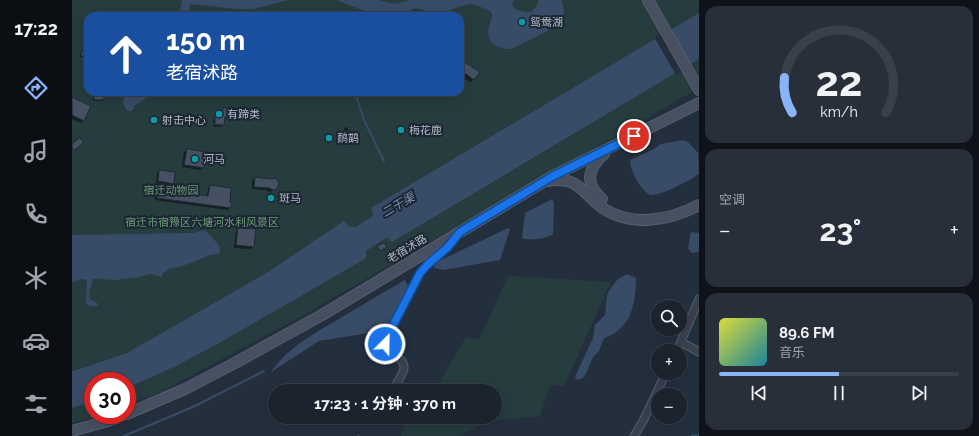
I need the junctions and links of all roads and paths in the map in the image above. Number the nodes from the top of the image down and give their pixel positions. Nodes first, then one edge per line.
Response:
1 (648, 0) edge
2 (699, 90) edge
3 (699, 103) edge
4 (611, 148) junction
5 (543, 182) junction
6 (699, 198) edge
7 (699, 205) edge
8 (460, 232) junction
9 (699, 299) edge
10 (681, 342) joint
11 (699, 352) edge
12 (663, 380) edge
13 (396, 384) edge
14 (136, 410) edge
15 (98, 424) edge
16 (72, 431) edge
17 (634, 436) edge

1 - 2 main road
3 - 4 main road, 老宿沭路
4 - 5 main road, 老宿沭路
4 - 6 main road
5 - 7 main road
5 - 8 main road, 老宿沭路
8 - 13 street
8 - 14 main road, 老宿沭路
9 - 10 street
10 - 11 street
12 - 17 street
15 - 16 main road

